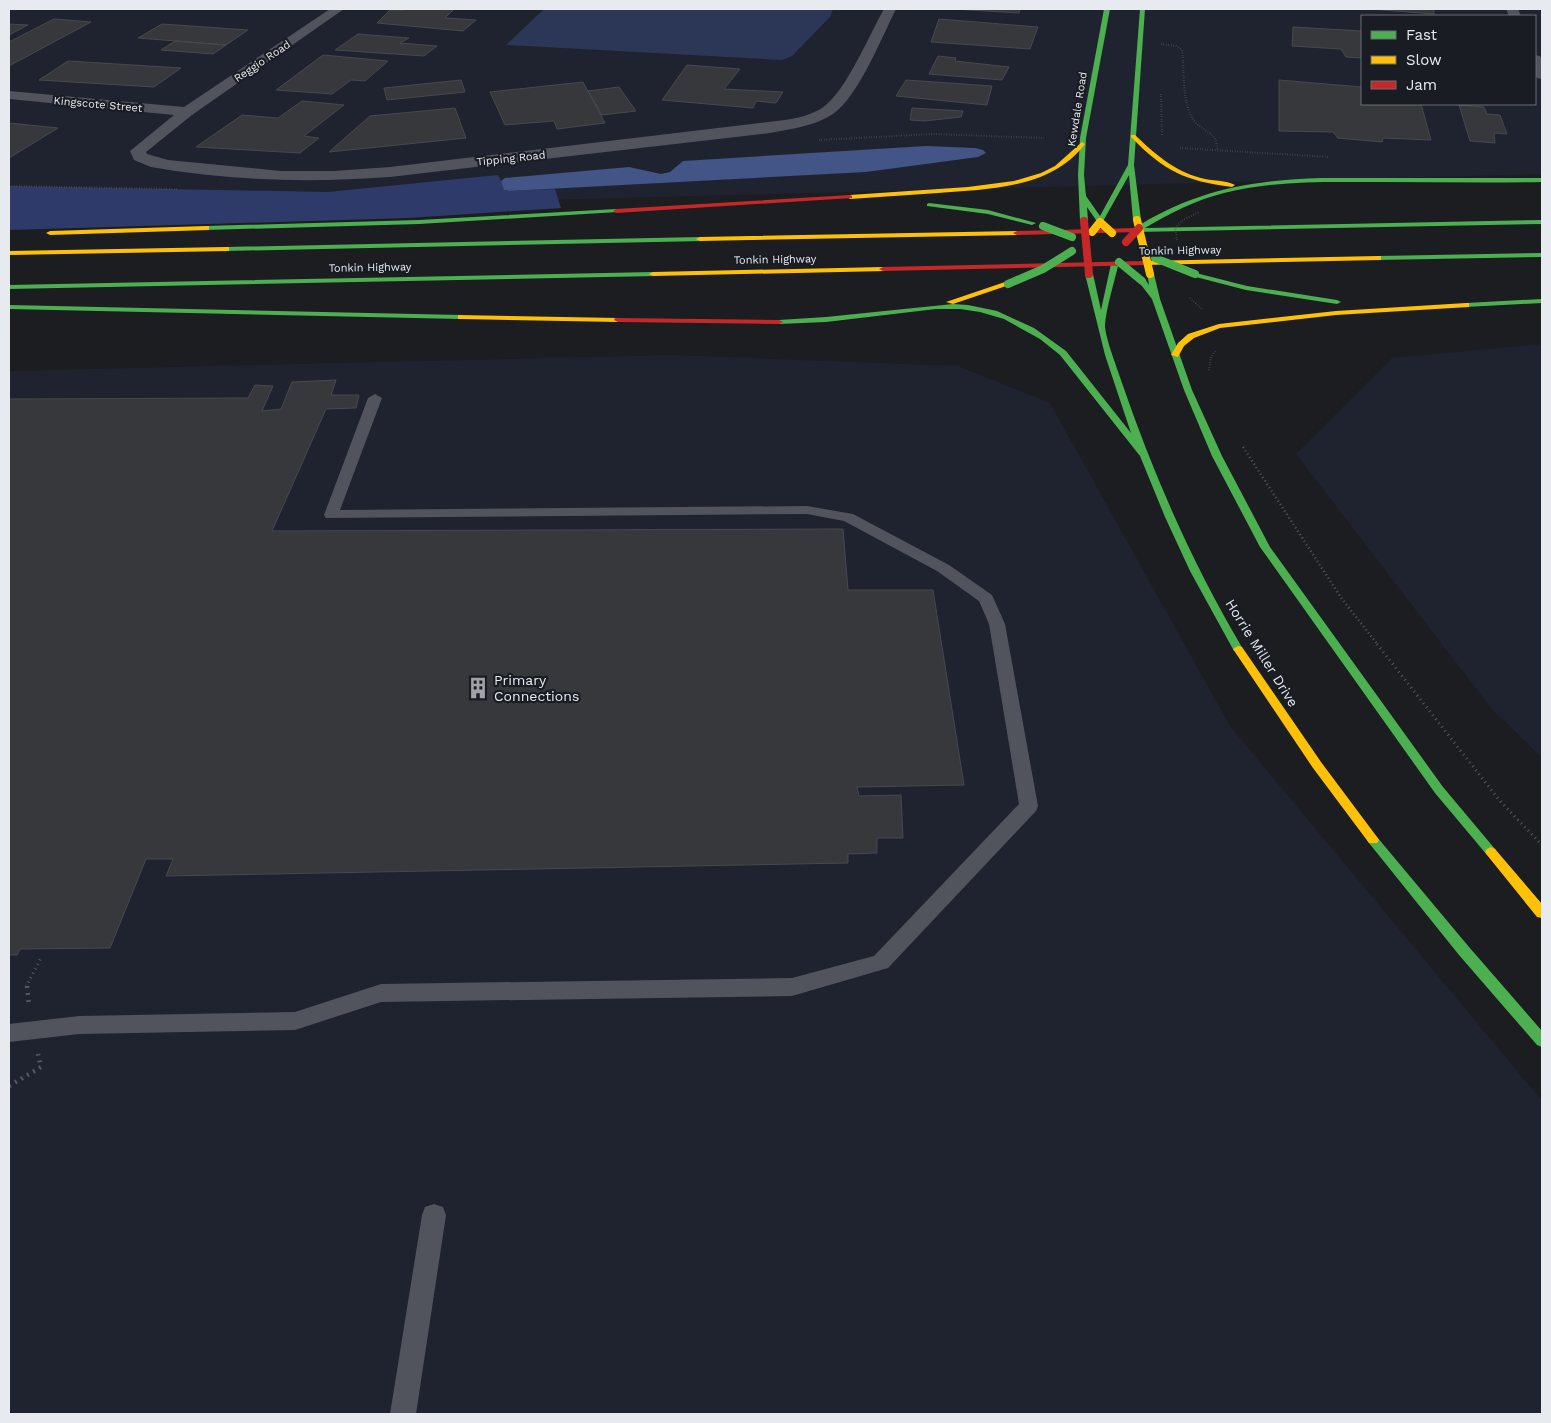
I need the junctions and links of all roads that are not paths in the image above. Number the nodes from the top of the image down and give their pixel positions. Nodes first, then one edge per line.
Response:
1 (338, 9) edge
2 (890, 9) edge
3 (1107, 9) edge
4 (1143, 9) edge
5 (1536, 61) edge
6 (1542, 75) edge
7 (9, 95) edge
8 (187, 112) junction
9 (1133, 136) junction
10 (1082, 144) junction
11 (1131, 165) junction
12 (1542, 180) edge
13 (1252, 186) junction
14 (785, 202) junction
15 (1477, 212) dead end
16 (1095, 216) junction
17 (1542, 222) edge
18 (1139, 228) junction
19 (1174, 230) junction
20 (42, 234) dead end
21 (1084, 241) junction
22 (1126, 242) junction
23 (9, 253) edge
24 (1144, 253) junction
25 (1542, 255) edge
26 (1116, 260) junction
27 (1147, 281) junction
28 (9, 287) edge
29 (1542, 301) edge
30 (9, 307) edge
31 (1401, 308) junction
32 (915, 310) junction
33 (1101, 326) junction
34 (1176, 355) junction
35 (374, 398) dead end
36 (1144, 455) junction
37 (1542, 913) edge
38 (9, 1033) edge
39 (1542, 1041) edge
40 (434, 1214) dead end
41 (403, 1414) edge

1 - 8 street, Reggio Road
2 - 8 street, Tipping Road
3 - 10 main road, Kewdale Road
4 - 9 main road
5 - 6 street
7 - 8 street, Kingscote Street
9 - 11 main road
9 - 13 main road
10 - 14 main road
10 - 16 main road, Kewdale Road
11 - 16 main road
11 - 18 main road, bridge
12 - 13 main road
13 - 18 main road
14 - 20 main road
14 - 21 main road, bridge
15 - 19 main road
16 - 21 main road, bridge
16 - 21 main road, Horrie Miller Drive, bridge
16 - 22 main road, bridge
17 - 19 main road, Tonkin Highway
18 - 22 main road, bridge
18 - 24 main road, bridge
19 - 23 main road, Tonkin Highway
21 - 26 main road
21 - 32 main road, bridge
21 - 33 main road, Horrie Miller Drive, bridge
22 - 24 main road
22 - 26 main road
24 - 27 main road, bridge
24 - 31 main road, bridge
25 - 28 main road, Tonkin Highway
26 - 27 main road, bridge
26 - 33 main road
27 - 34 main road
29 - 31 main road
30 - 32 main road
31 - 34 main road
32 - 36 main road
33 - 36 main road, Horrie Miller Drive
34 - 37 main road
35 - 38 lane
36 - 39 main road, Horrie Miller Drive
40 - 41 lane

